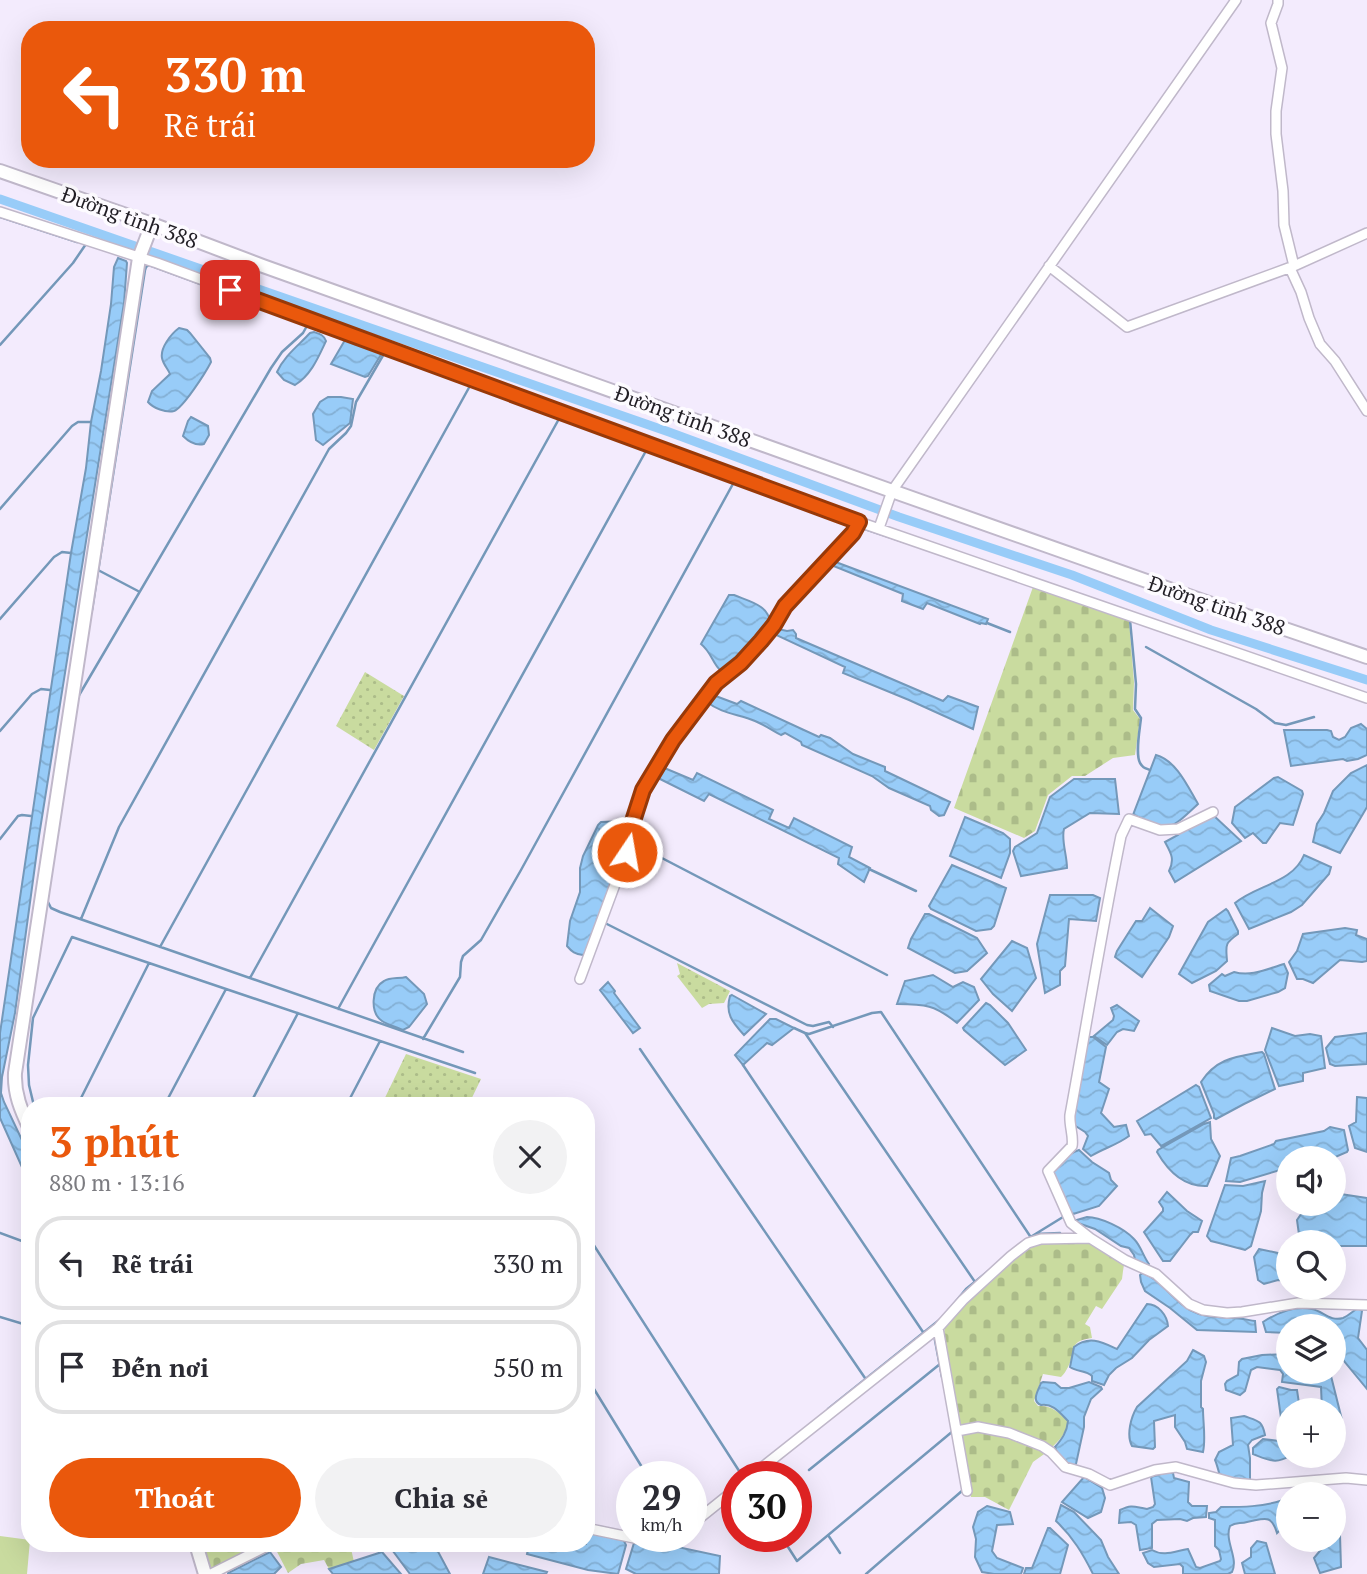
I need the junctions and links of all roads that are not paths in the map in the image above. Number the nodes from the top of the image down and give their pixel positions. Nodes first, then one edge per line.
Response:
1 (1236, 0) edge
2 (1278, 0) edge
3 (0, 172) edge
4 (0, 212) edge
5 (150, 227) junction
6 (1367, 233) edge
7 (140, 256) junction
8 (1049, 266) junction
9 (1292, 267) junction
10 (1367, 411) edge
11 (891, 493) junction
12 (859, 522) junction
13 (879, 527) junction
14 (1367, 657) edge
15 (1367, 698) edge
16 (1213, 812) dead end
17 (580, 979) dead end
18 (21, 1108) edge
19 (1090, 1238) junction
20 (1367, 1305) edge
21 (938, 1328) junction
22 (957, 1431) junction
23 (770, 1461) edge
24 (1367, 1480) edge
25 (967, 1491) dead end
26 (721, 1501) edge
27 (707, 1512) edge
28 (595, 1530) edge
29 (616, 1534) edge
30 (198, 1552) edge
31 (255, 1552) edge
32 (205, 1574) edge
33 (211, 1574) edge

1 - 8 street
2 - 9 street
3 - 5 main road, Đường tỉnh 388
4 - 7 street
5 - 7 main road
5 - 11 main road, Đường tỉnh 388
6 - 9 street
7 - 12 street
7 - 18 main road
8 - 9 street
8 - 11 street
9 - 10 street
11 - 13 street
11 - 14 main road, Đường tỉnh 388
12 - 13 street
12 - 17 street
13 - 15 street
16 - 19 street
19 - 20 street
19 - 21 street
21 - 22 street
21 - 23 street
22 - 24 street
22 - 25 street
26 - 27 street
28 - 29 street
30 - 32 main road
31 - 33 street

